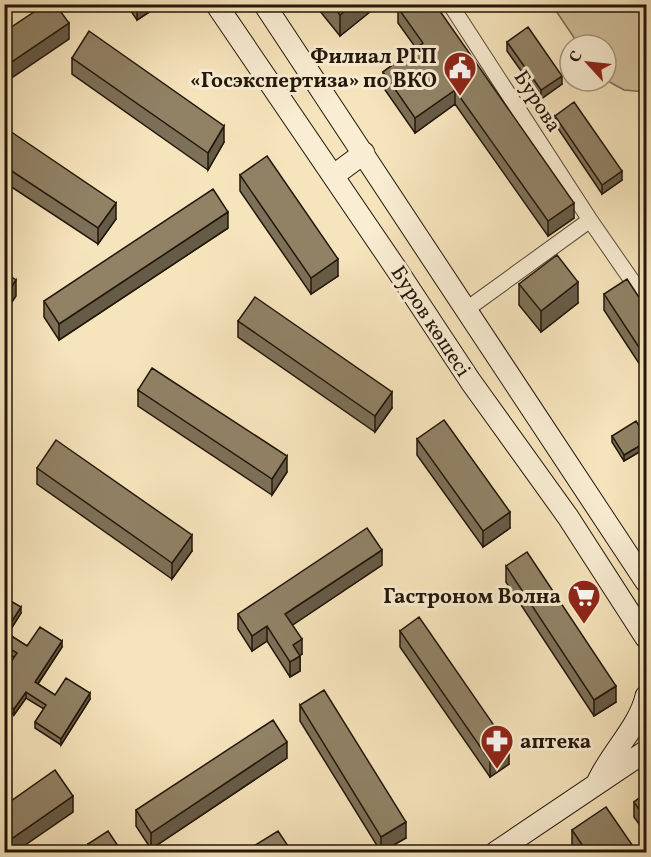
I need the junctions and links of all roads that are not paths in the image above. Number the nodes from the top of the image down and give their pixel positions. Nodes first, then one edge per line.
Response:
1 (216, 4) edge
2 (264, 4) edge
3 (450, 4) edge
4 (364, 153) junction
5 (333, 176) junction
6 (590, 220) junction
7 (646, 301) edge
8 (467, 309) junction
9 (646, 582) edge
10 (646, 638) edge
11 (646, 696) edge
12 (646, 751) edge
13 (596, 785) junction
14 (496, 852) edge

1 - 5 main road, Буров көшесі
2 - 4 main road, Буров көшесі
3 - 6 street, Бурова
4 - 5 main road
4 - 8 main road, Буров көшесі
5 - 10 main road, Буров көшесі
6 - 7 street, Бурова
6 - 8 street
8 - 9 main road, Буров көшесі
11 - 13 main road
12 - 13 main road
13 - 14 main road

